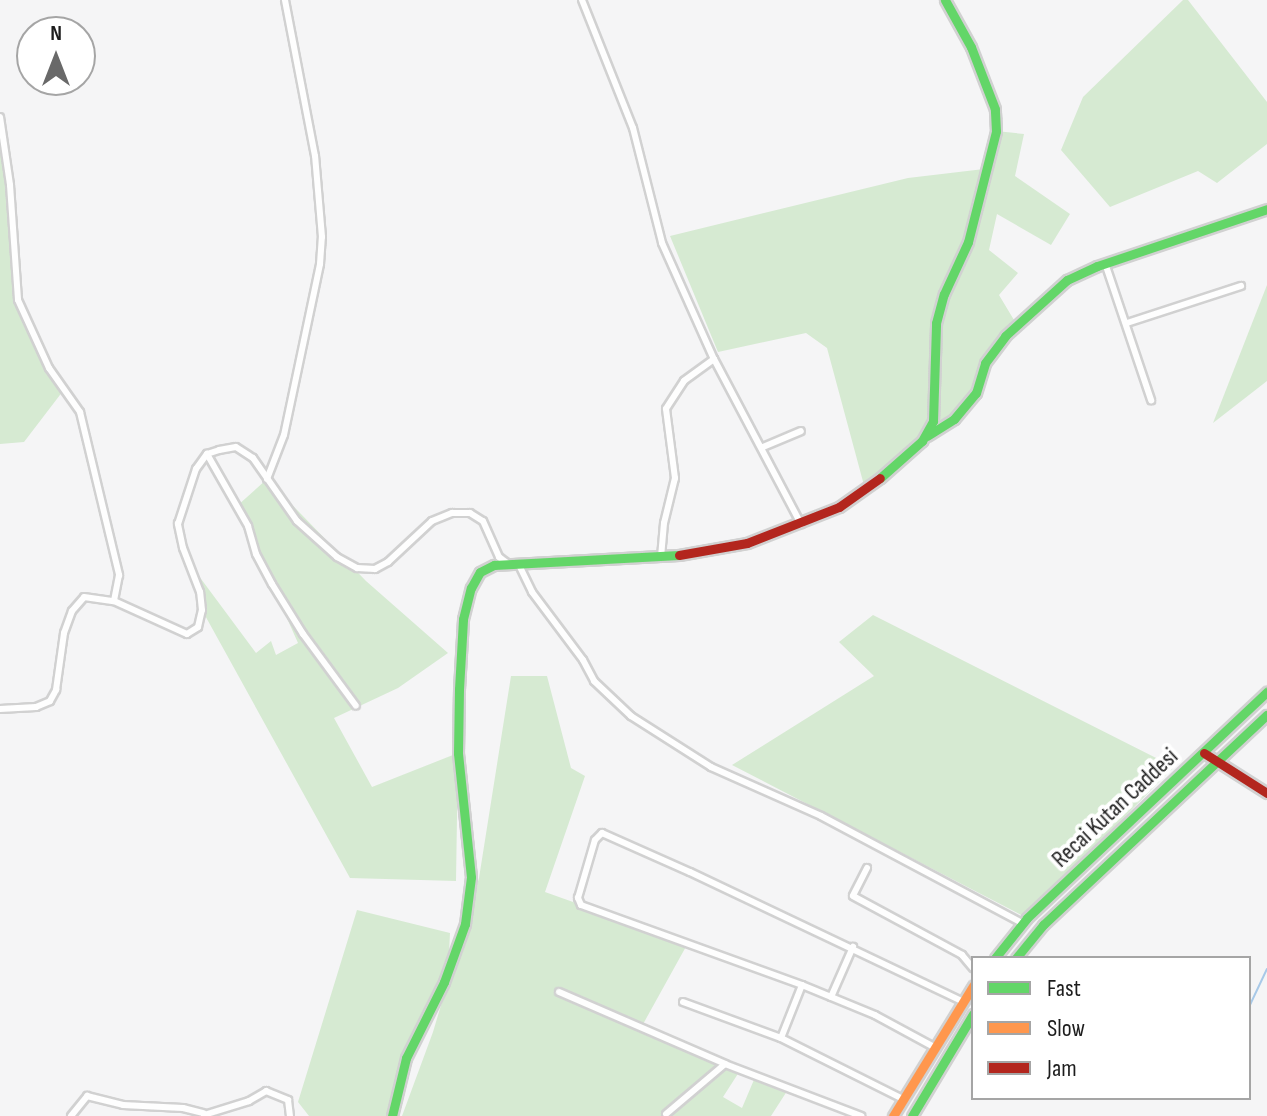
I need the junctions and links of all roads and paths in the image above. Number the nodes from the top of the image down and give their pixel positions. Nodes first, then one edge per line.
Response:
1 (285, 0) edge
2 (582, 0) edge
3 (945, 0) edge
4 (0, 117) edge
5 (1267, 209) edge
6 (1105, 263) junction
7 (1241, 286) dead end
8 (1127, 323) junction
9 (714, 359) junction
10 (1151, 400) dead end
11 (801, 431) dead end
12 (922, 441) junction
13 (763, 447) junction
14 (207, 454) junction
15 (267, 479) junction
16 (801, 524) junction
17 (495, 549) junction
18 (661, 556) junction
19 (515, 565) junction
20 (480, 572) junction
21 (114, 601) junction
22 (1267, 692) edge
23 (356, 706) dead end
24 (0, 709) edge
25 (1267, 715) edge
26 (1204, 753) junction
27 (1218, 762) junction
28 (1267, 793) edge
29 (867, 868) dead end
30 (1022, 923) junction
31 (853, 947) junction
32 (997, 956) edge
33 (1018, 956) edge
34 (971, 966) edge
35 (802, 985) junction
36 (971, 989) edge
37 (559, 992) dead end
38 (831, 997) junction
39 (962, 1001) junction
40 (683, 1002) dead end
41 (971, 1017) edge
42 (781, 1038) junction
43 (934, 1047) junction
44 (725, 1064) junction
45 (903, 1099) junction
46 (204, 1114) edge
47 (666, 1114) dead end
48 (71, 1116) edge
49 (290, 1116) edge
50 (392, 1116) edge
51 (861, 1116) edge
52 (893, 1116) edge
53 (912, 1116) edge

1 - 15 street
2 - 9 street
3 - 12 street
4 - 21 street
5 - 6 street
6 - 8 street
6 - 12 street
7 - 8 street
8 - 10 street
9 - 13 street
9 - 18 street
11 - 13 street
12 - 16 street
13 - 16 street
14 - 15 street
14 - 21 street
14 - 23 street
15 - 17 street
16 - 18 street
17 - 19 street
17 - 20 street
18 - 19 street
19 - 20 street
19 - 30 street
20 - 50 street
21 - 24 street
22 - 26 street, Recai Kutan Caddesi
25 - 27 street, Recai Kutan Caddesi
26 - 27 street
26 - 30 street, Recai Kutan Caddesi
27 - 28 street
27 - 33 street, Recai Kutan Caddesi
29 - 34 street
30 - 32 street, Recai Kutan Caddesi
31 - 35 street
31 - 38 street
31 - 39 street
35 - 38 street
35 - 42 street
36 - 39 street
37 - 44 street
38 - 43 street
39 - 43 street
40 - 42 street
41 - 53 street
42 - 45 street
43 - 45 street
44 - 47 street
44 - 51 street
45 - 52 street
46 - 48 street
46 - 49 street

